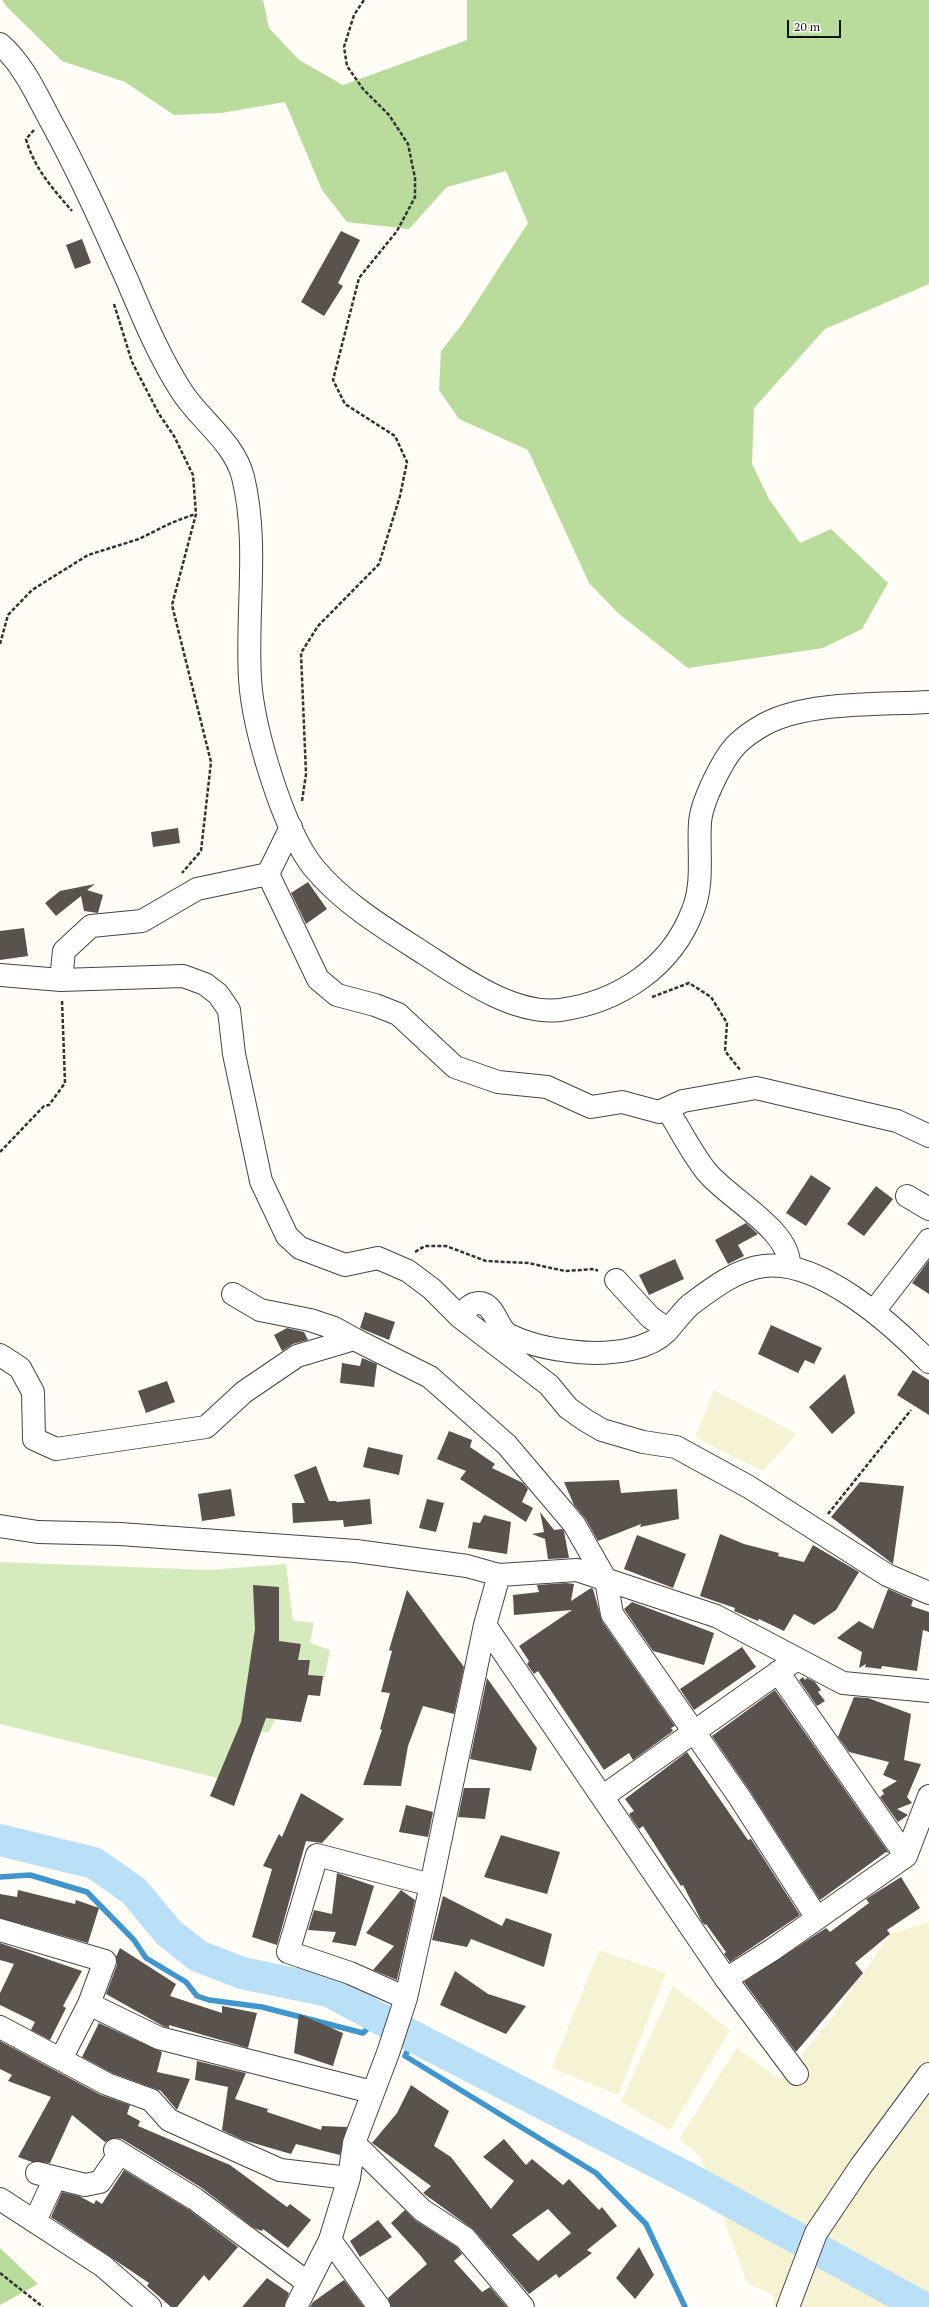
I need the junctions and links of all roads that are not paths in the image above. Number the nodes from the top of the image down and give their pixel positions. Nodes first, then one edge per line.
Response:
1 (0, 44) edge
2 (929, 702) edge
3 (291, 827) junction
4 (268, 874) junction
5 (0, 975) edge
6 (61, 980) junction
7 (667, 1109) junction
8 (929, 1136) edge
9 (907, 1196) dead end
10 (929, 1209) edge
11 (929, 1240) edge
12 (789, 1267) junction
13 (616, 1280) road end
14 (233, 1294) dead end
15 (874, 1311) junction
16 (460, 1317) junction
17 (668, 1330) junction
18 (354, 1339) junction
19 (0, 1355) edge
20 (929, 1362) edge
21 (0, 1526) edge
22 (499, 1575) junction
23 (606, 1580) junction
24 (929, 1593) edge
25 (485, 1625) junction
26 (797, 1659) junction
27 (778, 1672) junction
28 (929, 1691) edge
29 (694, 1732) junction
30 (929, 1796) edge
31 (602, 1797) junction
32 (906, 1856) junction
33 (431, 1885) junction
34 (818, 1918) junction
35 (0, 1930) edge
36 (726, 1979) junction
37 (405, 1999) junction
38 (89, 2004) junction
39 (0, 2027) edge
40 (61, 2059) junction
41 (797, 2074) dead end
42 (929, 2074) edge
43 (372, 2092) junction
44 (354, 2143) junction
45 (349, 2178) junction
46 (0, 2199) edge
47 (35, 2221) junction
48 (330, 2240) junction
49 (308, 2283) junction
50 (150, 2307) edge
51 (296, 2307) edge
52 (379, 2307) edge
53 (523, 2307) edge
54 (788, 2307) edge

1 - 3 street
2 - 3 street
3 - 4 street
4 - 6 street
4 - 7 street
5 - 6 street
6 - 16 street
7 - 8 street
7 - 12 street
9 - 10 street
11 - 15 street
12 - 15 street
12 - 17 street
13 - 17 street
14 - 18 street
15 - 20 street
16 - 17 street
16 - 24 street
18 - 19 street
18 - 23 street
21 - 22 street
22 - 23 street
22 - 25 street
23 - 26 street
23 - 29 street
25 - 31 street
25 - 33 street
26 - 27 street
26 - 28 street
27 - 29 street
27 - 32 street
29 - 31 street
29 - 34 street
30 - 32 street
31 - 36 street
32 - 34 street
33 - 37 street
33 - 37 street
34 - 36 street
35 - 38 street
36 - 41 street
37 - 43 street
38 - 40 street
38 - 43 street
39 - 40 street
40 - 45 street
42 - 54 street
43 - 44 street
44 - 45 street
44 - 53 street
45 - 48 street
46 - 47 street
47 - 49 street
47 - 50 street
48 - 49 street
48 - 52 street
49 - 51 street

